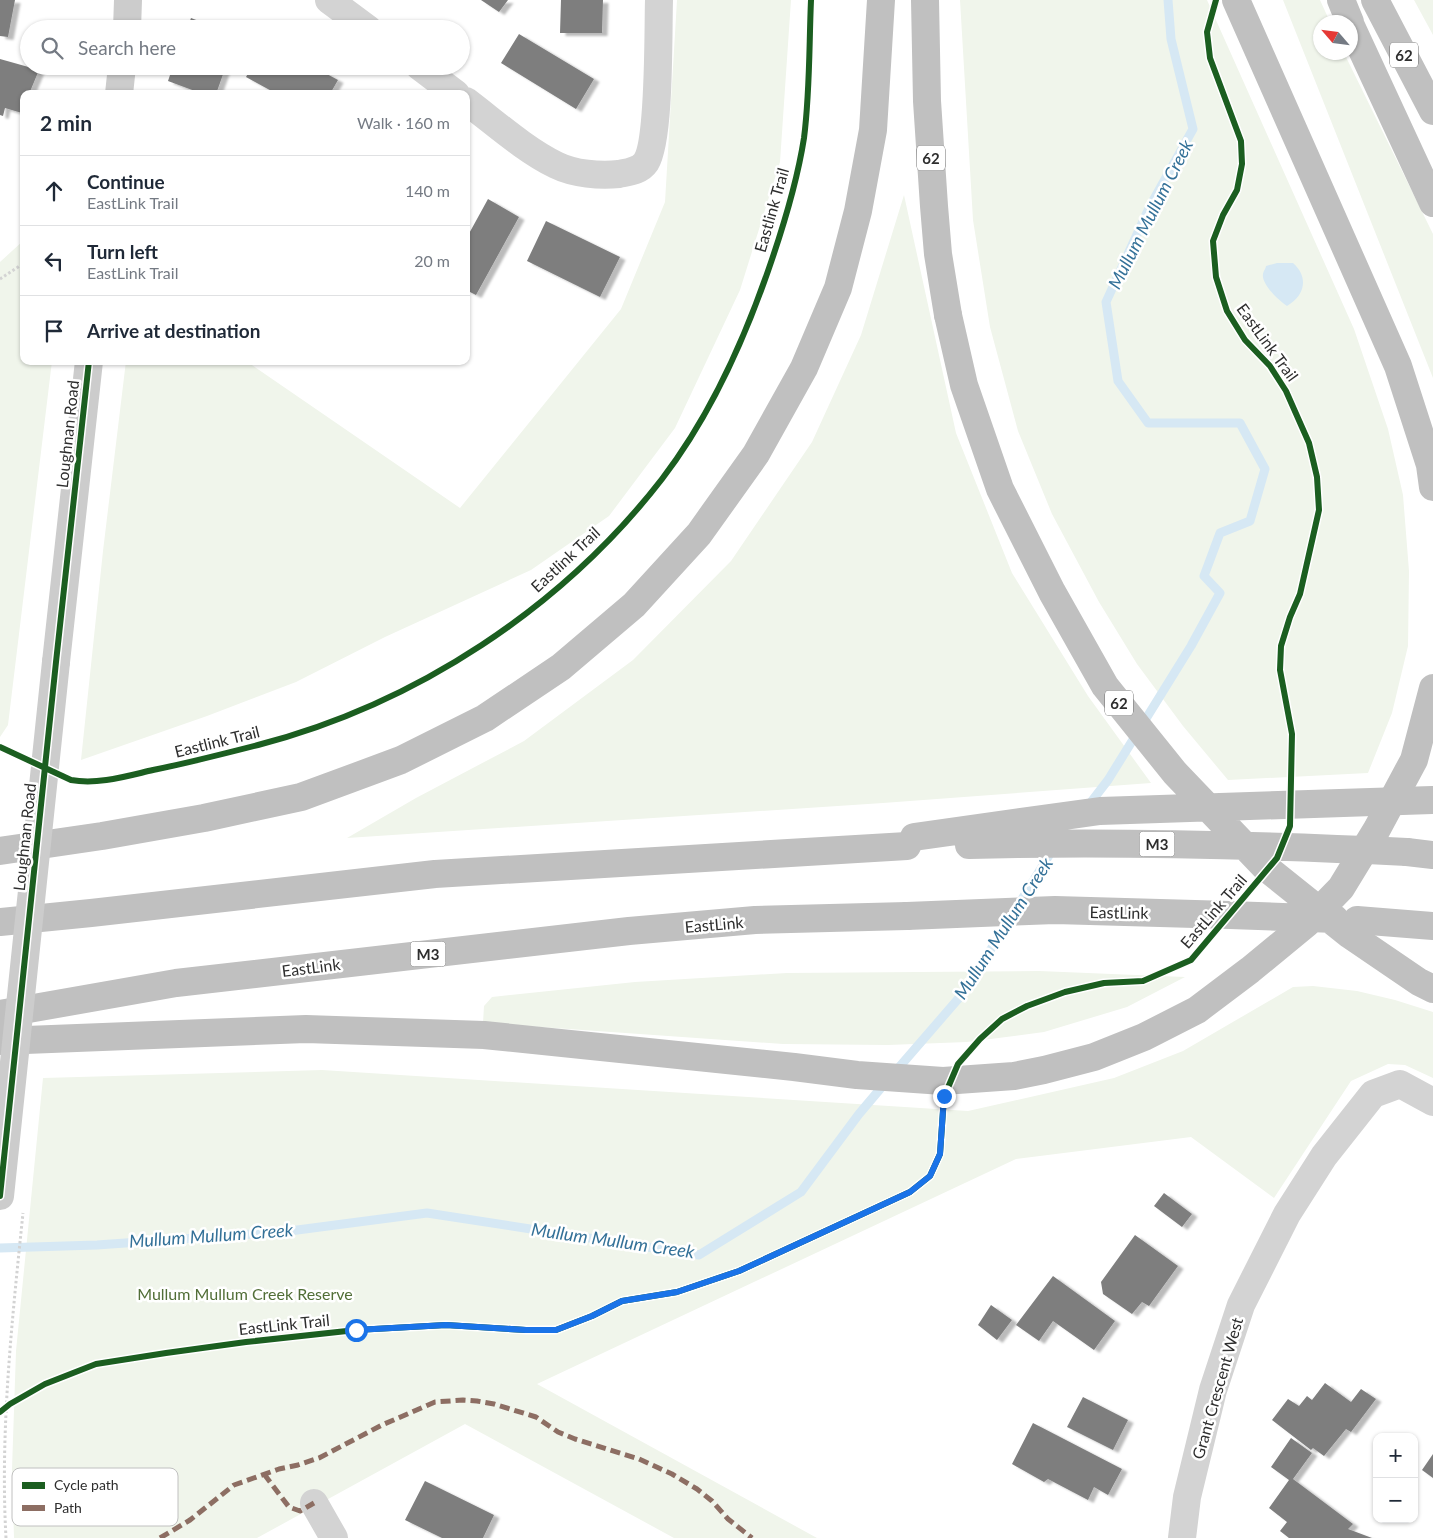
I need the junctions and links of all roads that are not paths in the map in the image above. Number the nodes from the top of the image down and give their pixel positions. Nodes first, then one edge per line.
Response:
1 (128, 0) edge
2 (329, 0) edge
3 (659, 0) edge
4 (881, 0) edge
5 (925, 0) edge
6 (1236, 0) edge
7 (1341, 0) edge
8 (1375, 0) edge
9 (1347, 15) edge
10 (127, 20) edge
11 (356, 20) edge
12 (1358, 40) edge
13 (121, 75) edge
14 (430, 75) edge
15 (119, 90) edge
16 (451, 90) edge
17 (470, 105) edge
18 (1433, 111) edge
19 (1433, 203) edge
20 (90, 365) edge
21 (1433, 487) edge
22 (1433, 688) edge
23 (1433, 800) edge
24 (910, 842) junction
25 (0, 851) edge
26 (1420, 854) edge
27 (0, 922) edge
28 (1433, 926) edge
29 (1433, 989) edge
30 (0, 1014) edge
31 (0, 1041) edge
32 (1433, 1102) edge
33 (0, 1196) edge
34 (314, 1503) dead end
35 (334, 1538) edge
36 (1182, 1538) edge

1 - 10 main road
2 - 11 street
3 - 17 street
4 - 25 highway
5 - 29 highway, 62, bridge
6 - 21 highway
7 - 9 highway
8 - 18 highway, 62
12 - 19 highway
13 - 15 main road
14 - 16 street
20 - 33 main road, Loughnan Road, bridge
22 - 31 highway
23 - 24 highway, bridge
24 - 26 highway, M3, bridge
24 - 27 highway, M3
28 - 30 highway, EastLink / M3, bridge
32 - 36 street, Grant Crescent West
34 - 35 street

